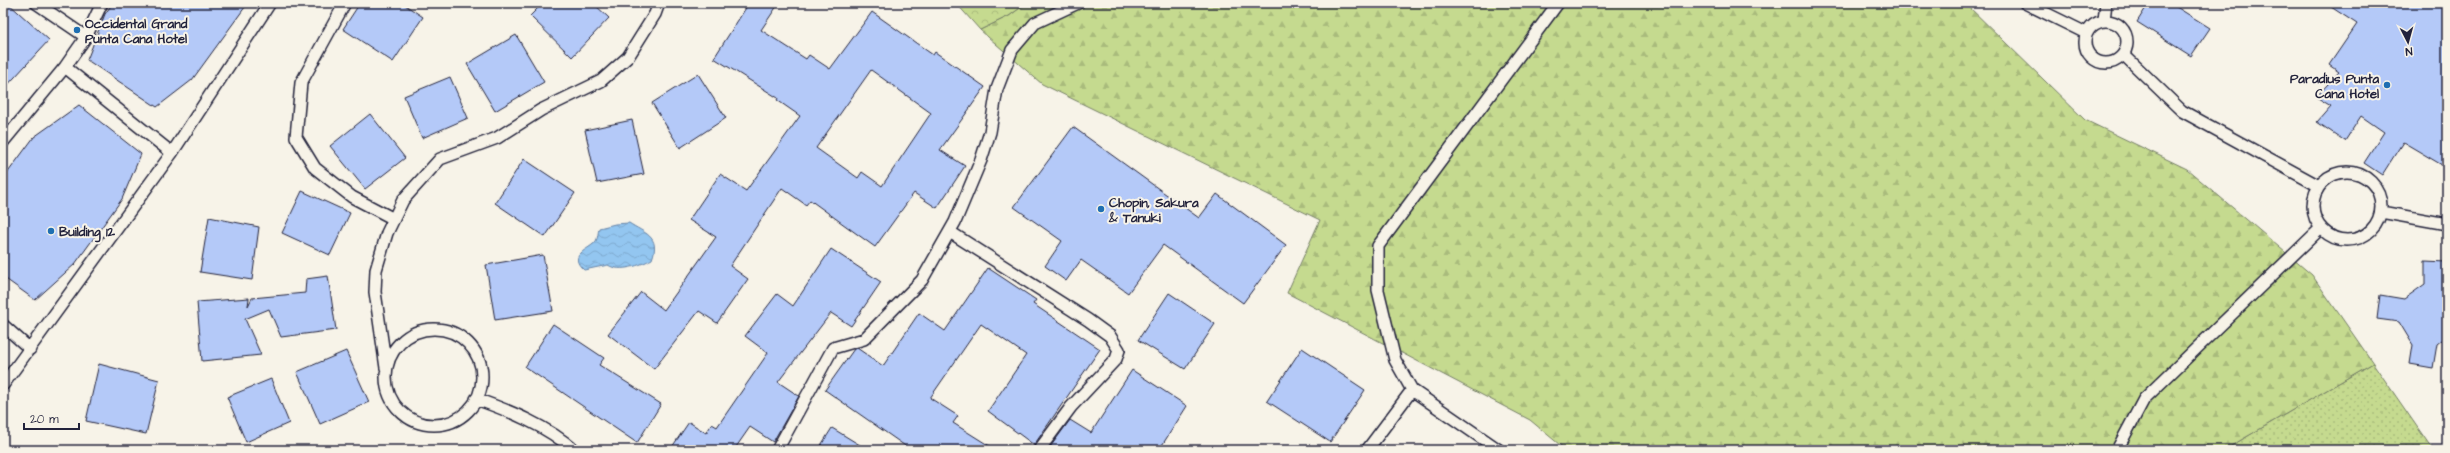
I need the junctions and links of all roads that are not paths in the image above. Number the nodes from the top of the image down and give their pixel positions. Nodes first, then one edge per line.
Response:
1 (36, 3) edge
2 (102, 3) edge
3 (270, 3) edge
4 (345, 3) edge
5 (659, 3) edge
6 (1078, 3) edge
7 (1558, 3) edge
8 (2025, 3) edge
9 (2106, 3) edge
10 (2104, 20) junction
11 (2086, 33) junction
12 (86, 37) junction
13 (2124, 55) junction
14 (65, 67) junction
15 (3, 142) edge
16 (172, 153) junction
17 (2319, 186) junction
18 (2381, 212) junction
19 (394, 219) junction
20 (2447, 224) edge
21 (2320, 228) junction
22 (950, 232) junction
23 (3, 325) edge
24 (30, 349) junction
25 (386, 368) junction
26 (3, 385) edge
27 (1412, 390) junction
28 (476, 399) junction
29 (574, 450) edge
30 (777, 450) edge
31 (1039, 450) edge
32 (1366, 450) edge
33 (1499, 450) edge
34 (2117, 450) edge

1 - 12 lane
2 - 12 lane
3 - 16 lane
4 - 19 lane
5 - 19 lane
6 - 22 lane
7 - 27 lane
8 - 11 lane
9 - 10 lane
10 - 11 lane
10 - 13 lane
11 - 13 lane
12 - 14 lane
13 - 17 lane
14 - 15 lane
14 - 16 lane
16 - 24 lane
17 - 18 lane
17 - 21 lane
18 - 20 lane
18 - 21 lane
19 - 25 lane
21 - 34 lane
22 - 30 lane
22 - 31 lane
23 - 24 lane
24 - 26 lane
25 - 28 lane
25 - 28 lane
27 - 32 lane
27 - 33 lane
28 - 29 lane

